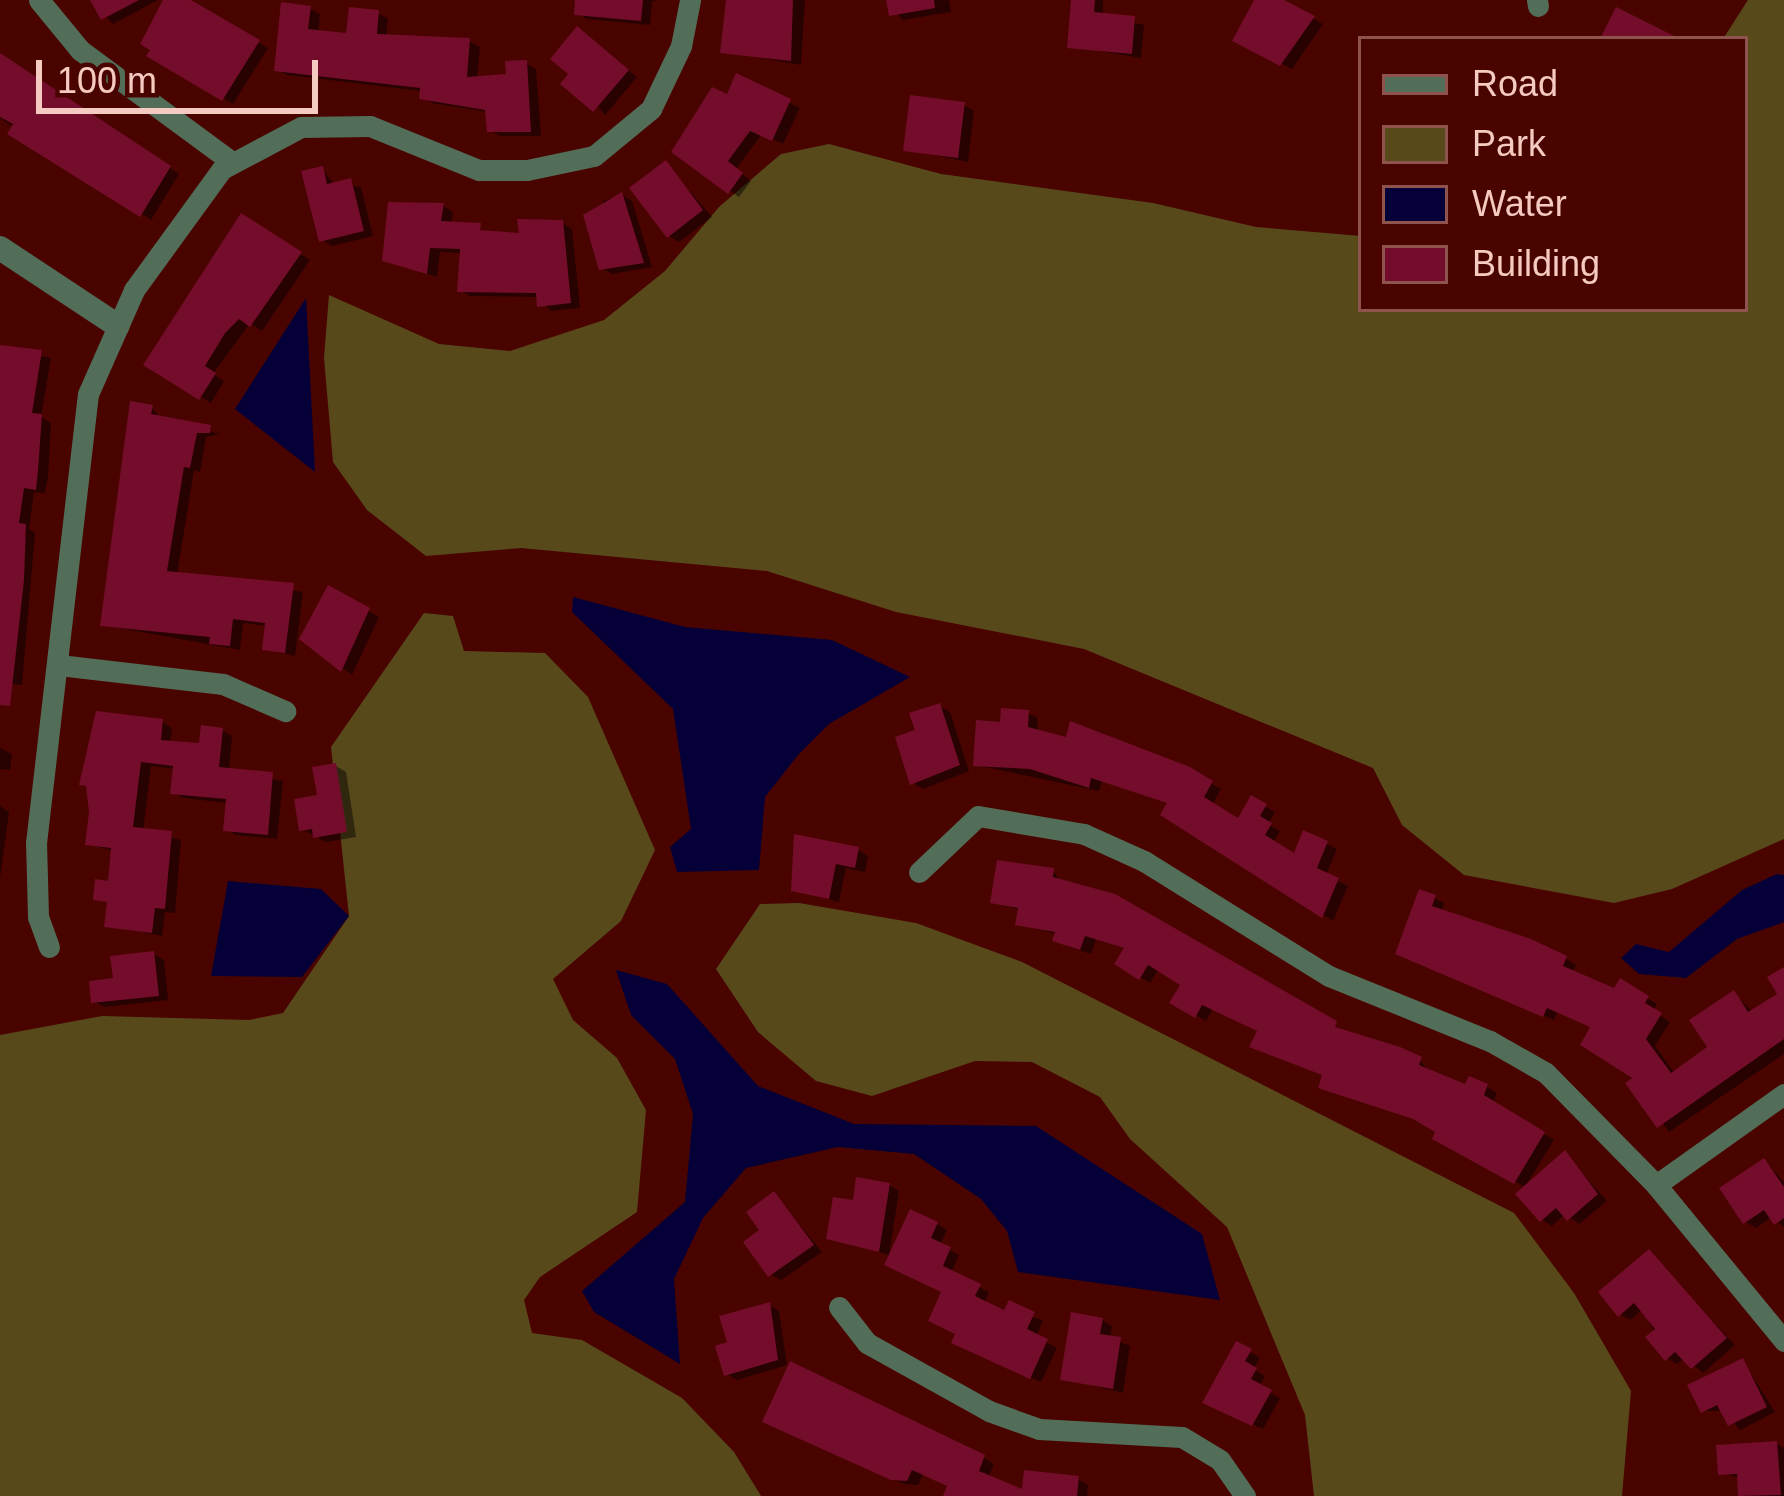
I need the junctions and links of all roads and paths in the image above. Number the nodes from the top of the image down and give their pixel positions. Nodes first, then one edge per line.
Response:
1 (39, 0) edge
2 (690, 0) edge
3 (232, 162) junction
4 (0, 248) edge
5 (118, 326) junction
6 (59, 665) junction
7 (285, 711) dead end
8 (919, 872) dead end
9 (50, 946) dead end
10 (1784, 1094) edge
11 (1656, 1185) junction
12 (839, 1307) dead end
13 (1784, 1341) edge
14 (1245, 1496) edge

1 - 3 street
2 - 3 street
3 - 5 street
4 - 5 street
5 - 6 street
6 - 7 street
6 - 9 street
8 - 11 street
10 - 11 street
11 - 13 street
12 - 14 street

